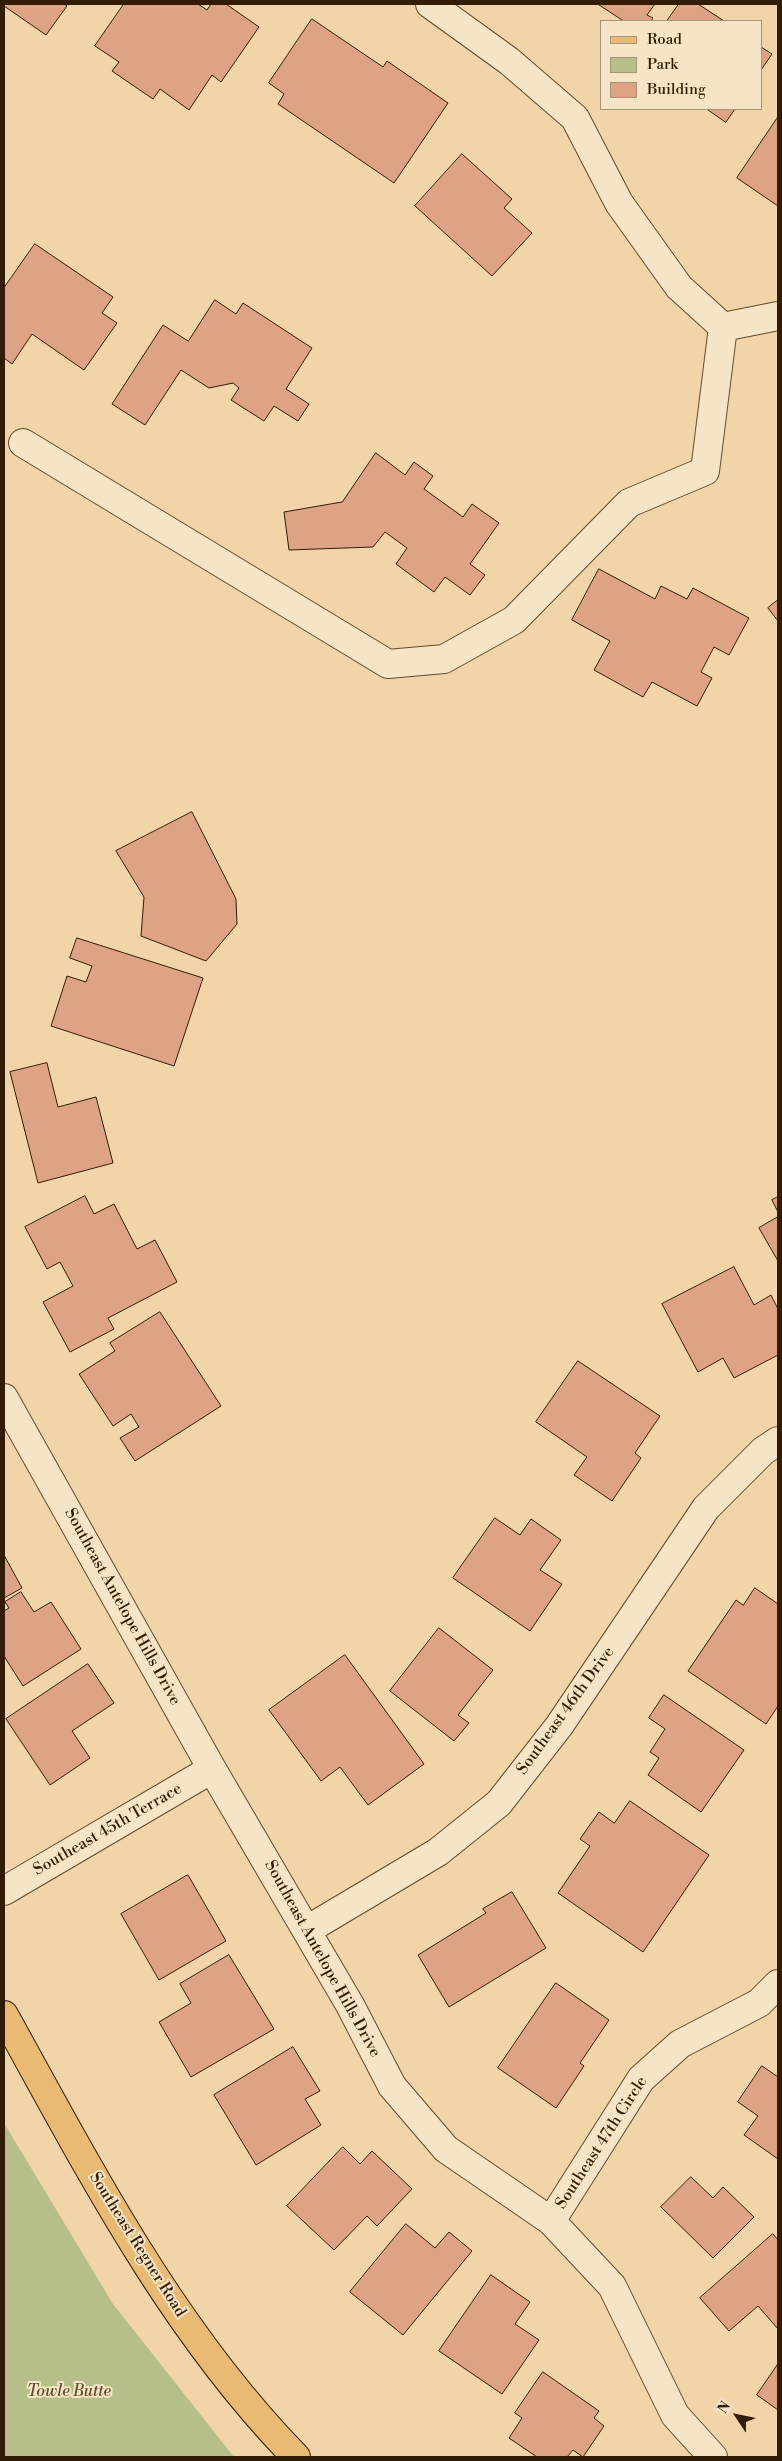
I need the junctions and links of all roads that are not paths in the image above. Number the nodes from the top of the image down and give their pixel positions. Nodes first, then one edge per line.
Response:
1 (430, 4) edge
2 (778, 316) edge
3 (723, 328) junction
4 (23, 443) dead end
5 (4, 1398) edge
6 (778, 1442) edge
7 (212, 1769) junction
8 (4, 1891) edge
9 (307, 1930) junction
10 (778, 1984) edge
11 (4, 2015) edge
12 (550, 2222) junction
13 (296, 2457) edge
14 (713, 2457) edge

1 - 3 street
2 - 3 street
3 - 4 street
5 - 7 street, Southeast Antelope Hills Drive
6 - 9 street, Southeast 46th Drive
7 - 8 street, Southeast 45th Terrace
7 - 9 street, Southeast Antelope Hills Drive
9 - 12 street, Southeast Antelope Hills Drive
10 - 12 street, Southeast 47th Circle
11 - 13 main road, Southeast Regner Road
12 - 14 street, Southeast Antelope Hills Drive

